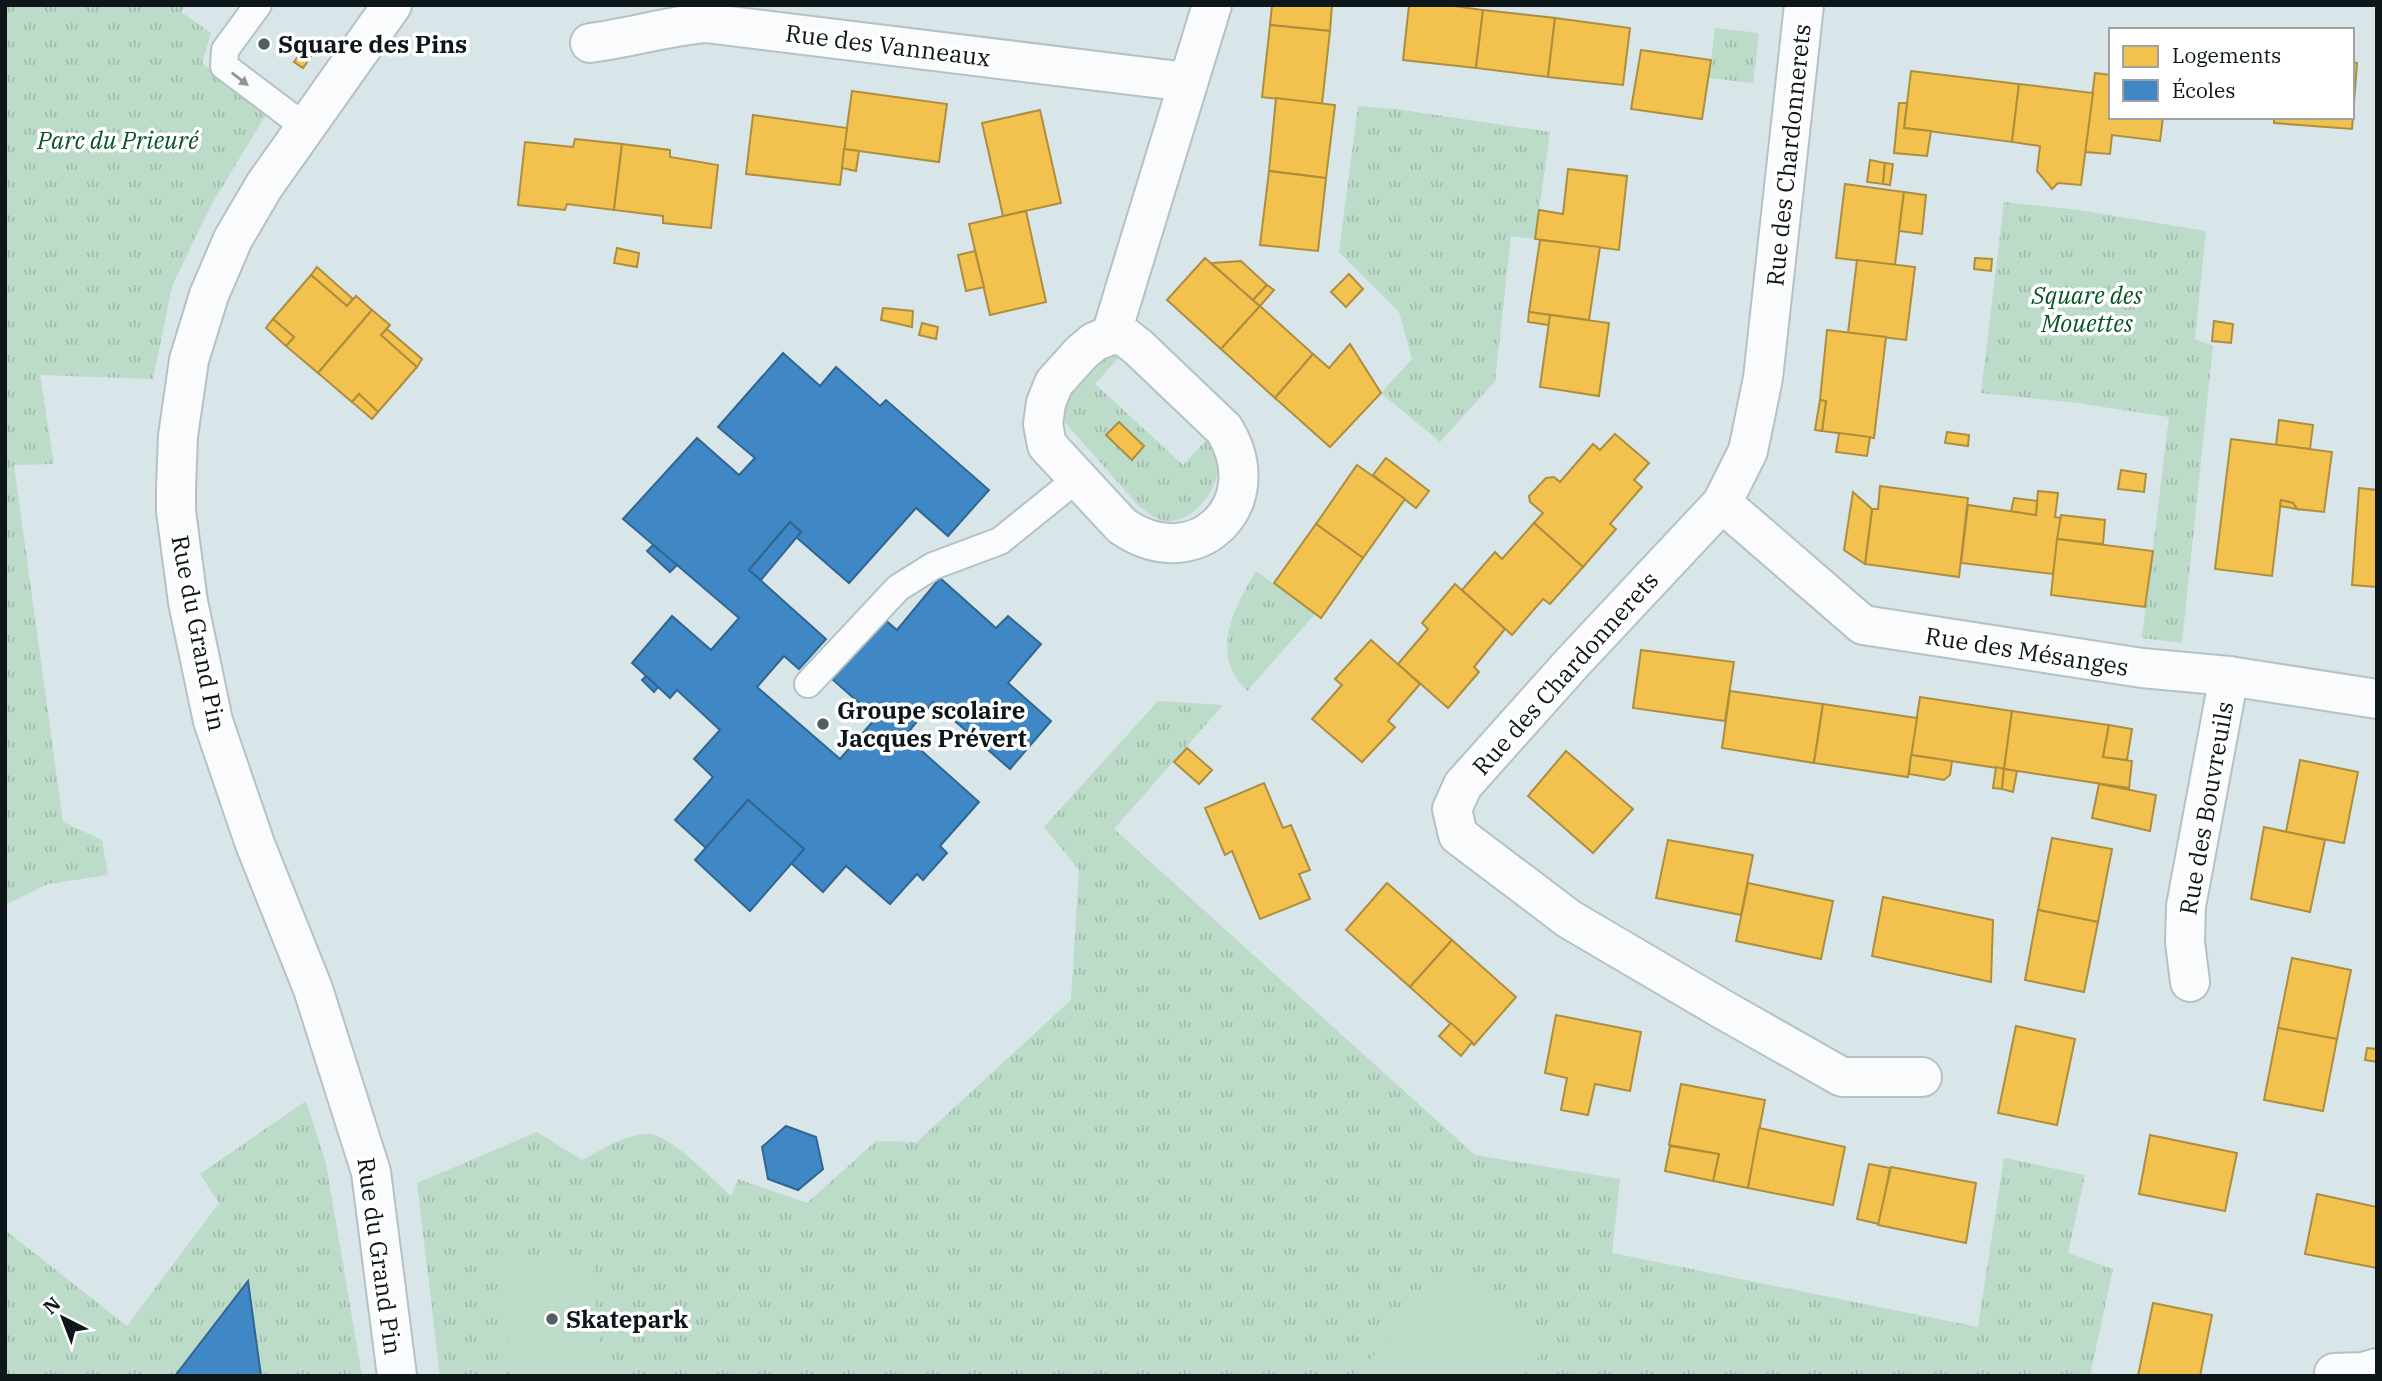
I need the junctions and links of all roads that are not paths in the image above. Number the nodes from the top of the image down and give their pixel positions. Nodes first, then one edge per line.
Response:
1 (258, 5) edge
2 (392, 5) edge
3 (1212, 5) edge
4 (1804, 5) edge
5 (590, 43) dead end
6 (1187, 82) junction
7 (305, 127) junction
8 (1111, 335) junction
9 (1078, 478) junction
10 (1722, 503) junction
11 (2229, 676) junction
12 (808, 684) dead end
13 (2377, 699) edge
14 (2190, 982) dead end
15 (1922, 1077) dead end
16 (2377, 1368) edge
17 (2334, 1373) dead end
18 (397, 1376) edge

1 -> 7 lane
2 - 7 street, Rue du Grand Pin
3 - 6 street
4 - 10 street, Rue des Chardonnerets
5 - 6 street, Rue des Vanneaux
6 - 8 street
7 - 18 street, Rue du Grand Pin
8 - 9 street
8 - 9 street
9 - 12 lane
10 - 11 street, Rue des Mésanges
10 - 15 street, Rue des Chardonnerets
11 - 13 street, Rue des Mésanges
11 - 14 street, Rue des Bouvreuils
16 - 17 street

